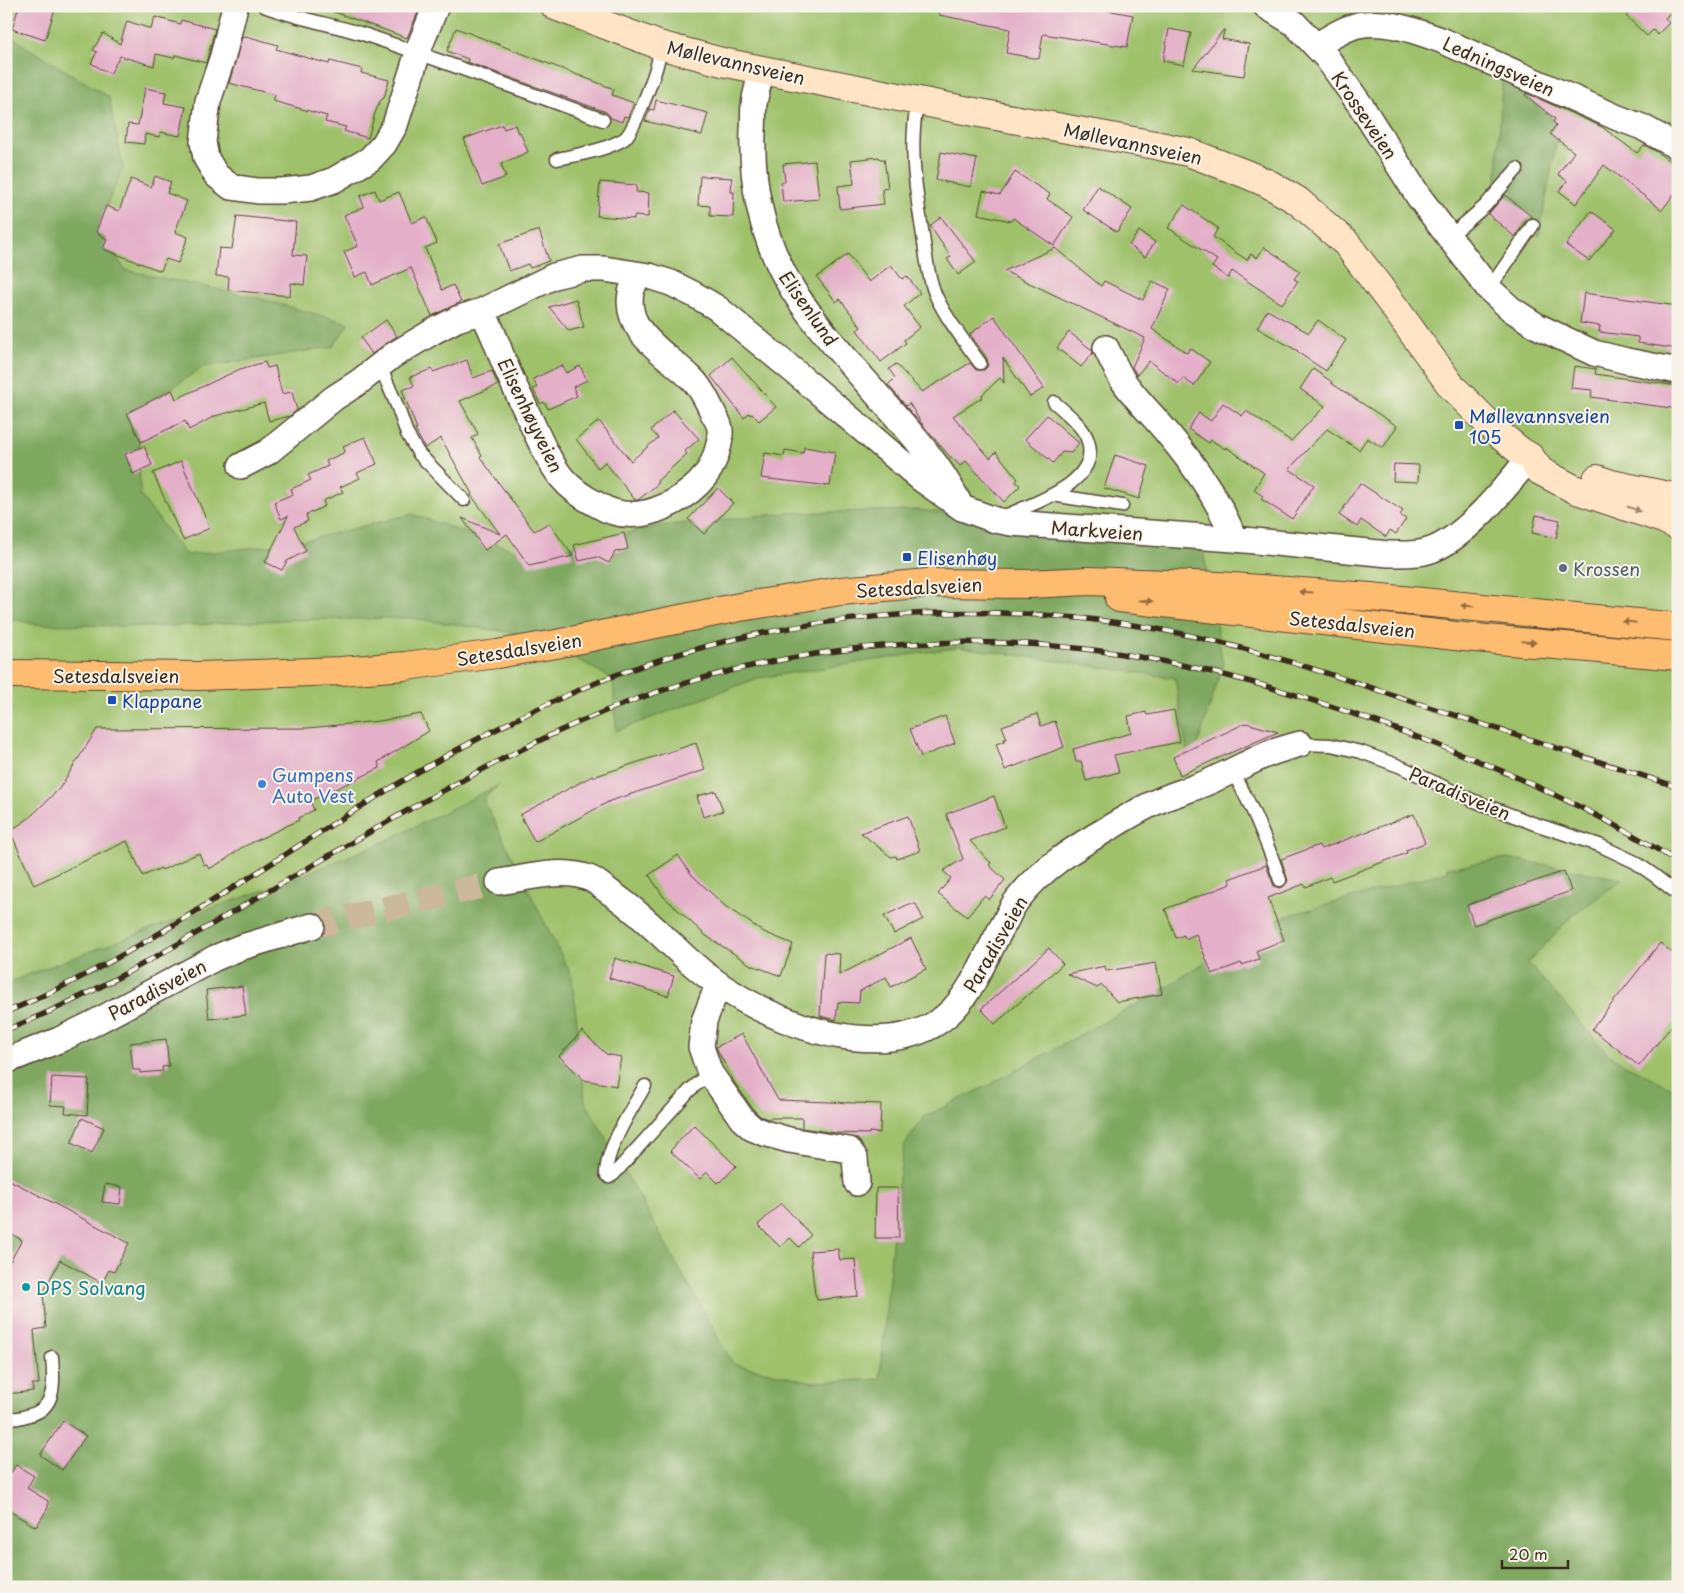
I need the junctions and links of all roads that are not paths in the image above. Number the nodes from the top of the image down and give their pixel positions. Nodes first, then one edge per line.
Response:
1 (235, 6) edge
2 (264, 6) edge
3 (436, 6) edge
4 (555, 6) edge
5 (1266, 6) edge
6 (659, 45) junction
7 (1316, 46) junction
8 (418, 54) junction
9 (762, 70) junction
10 (918, 100) junction
11 (603, 120) dead end
12 (1678, 146) edge
13 (557, 158) dead end
14 (1517, 169) dead end
15 (1533, 225) dead end
16 (1449, 237) junction
17 (638, 275) junction
18 (1489, 289) junction
19 (482, 311) junction
20 (1106, 348) dead end
21 (980, 363) dead end
22 (380, 366) junction
23 (1678, 371) edge
24 (1054, 402) dead end
25 (1530, 457) junction
26 (241, 466) dead end
27 (1052, 495) junction
28 (1678, 498) edge
29 (464, 500) dead end
30 (1122, 506) dead end
31 (962, 508) junction
32 (995, 520) junction
33 (1678, 526) edge
34 (1234, 539) junction
35 (1028, 584) junction
36 (1678, 627) edge
37 (1678, 656) edge
38 (6, 674) edge
39 (1300, 744) joint
40 (1232, 771) junction
41 (1280, 880) dead end
42 (499, 882) tunnel mouth
43 (1678, 894) edge
44 (312, 926) tunnel mouth
45 (718, 985) junction
46 (6, 1061) edge
47 (710, 1073) junction
48 (645, 1086) dead end
49 (857, 1183) dead end
50 (52, 1357) dead end
51 (6, 1416) edge

1 - 8 street
2 - 8 lane
3 - 8 street
4 - 6 main road, Møllevannsveien
5 - 7 street, Krosseveien
6 - 9 main road, Møllevannsveien
6 - 13 lane, Møllevannsveien
7 - 12 street, Ledningsveien
7 - 16 street, Krosseveien
8 - 11 lane
9 - 10 main road, Møllevannsveien
9 - 31 street, Elisenlund
10 - 21 lane
10 - 25 main road, Møllevannsveien
14 - 16 lane
15 - 18 lane
16 - 18 street, Krosseveien
17 - 19 street
17 - 19 street, Elisenhøyveien
17 - 31 street
18 - 23 street, Krosseveien
19 - 22 street
20 - 34 street
22 - 26 street
22 - 29 lane
24 - 27 lane
25 - 28 main road
25 -> 33 main road
25 - 34 street, Markveien
27 - 30 lane
27 - 32 lane
31 - 32 street, Markveien
32 - 34 street, Markveien
36 -> 35 highway, Setesdalsveien
35 -> 37 highway, Setesdalsveien
35 - 38 highway, Setesdalsveien
39 - 40 street, Paradisveien
39 - 43 lane, Paradisveien
40 - 41 lane
40 - 45 street, Paradisveien
42 - 45 street, Paradisveien
44 - 46 street, Paradisveien
45 - 47 street
47 - 48 lane
47 - 49 street
50 - 51 lane

